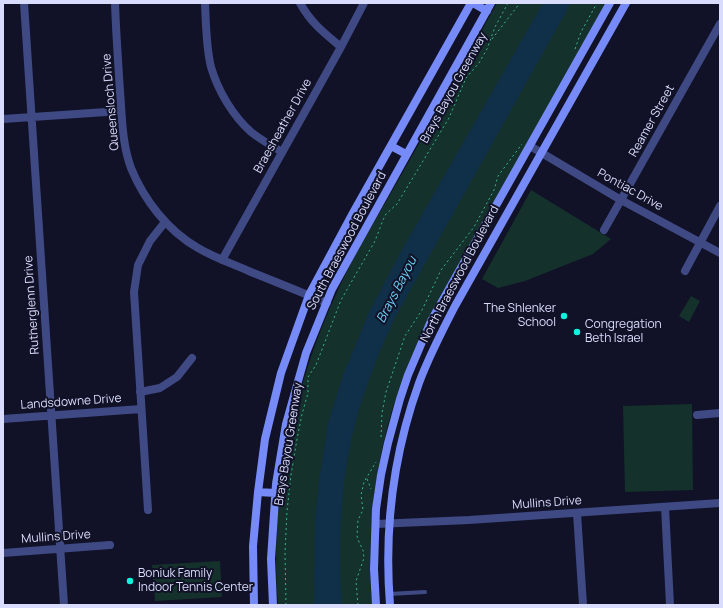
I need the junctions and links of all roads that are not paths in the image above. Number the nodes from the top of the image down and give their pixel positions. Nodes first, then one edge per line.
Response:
1 (24, 3) edge
2 (115, 3) edge
3 (205, 3) edge
4 (300, 3) edge
5 (364, 3) edge
6 (472, 3) edge
7 (491, 3) edge
8 (610, 3) edge
9 (626, 3) edge
10 (487, 11) junction
11 (602, 19) junction
12 (720, 24) edge
13 (613, 26) junction
14 (341, 47) junction
15 (121, 111) junction
16 (32, 117) junction
17 (3, 119) edge
18 (391, 146) junction
19 (530, 146) junction
20 (282, 152) junction
21 (541, 152) junction
22 (406, 154) junction
23 (621, 200) junction
24 (720, 206) edge
25 (166, 222) junction
26 (604, 230) dead end
27 (700, 242) junction
28 (720, 253) edge
29 (222, 260) junction
30 (685, 271) dead end
31 (454, 279) junction
32 (466, 286) junction
33 (309, 295) junction
34 (326, 303) junction
35 (192, 358) dead end
36 (140, 392) junction
37 (141, 408) junction
38 (720, 413) edge
39 (52, 415) junction
40 (696, 415) dead end
41 (3, 419) edge
42 (258, 492) junction
43 (275, 493) junction
44 (720, 503) edge
45 (665, 507) junction
46 (148, 510) dead end
47 (577, 513) junction
48 (376, 524) junction
49 (388, 524) junction
50 (110, 545) dead end
51 (60, 549) junction
52 (3, 553) edge
53 (425, 592) dead end
54 (389, 594) junction
55 (390, 604) edge
56 (64, 605) edge
57 (254, 605) edge
58 (272, 605) edge
59 (376, 605) edge
60 (583, 605) edge
61 (670, 605) edge

1 - 16 street, Rutherglenn Drive
2 - 15 street, Queensloch Drive
3 - 20 street
4 - 14 street
5 - 14 street, Braesheather Drive
6 - 10 main road
6 - 18 main road, South Braeswood Boulevard
7 - 10 main road, South Braeswood Boulevard
8 - 11 main road, North Braeswood Boulevard
9 - 13 main road, North Braeswood Boulevard
10 - 22 main road, South Braeswood Boulevard
11 - 13 main road
11 - 19 main road, North Braeswood Boulevard
12 - 23 street, Reamer Street
13 - 21 main road, North Braeswood Boulevard
14 - 20 street, Braesheather Drive
15 - 16 street
15 - 25 street, Queensloch Drive
16 - 17 street
16 - 39 street, Rutherglenn Drive
18 - 22 main road
18 - 33 main road, South Braeswood Boulevard
19 - 21 street, Pontiac Drive
19 - 31 main road, North Braeswood Boulevard
20 - 29 street, Braesheather Drive
21 - 23 street, Pontiac Drive
21 - 32 main road, North Braeswood Boulevard
22 - 34 main road, South Braeswood Boulevard
23 - 26 street, Reamer Street
23 - 27 street, Pontiac Drive
24 - 27 street
25 - 29 street, Queensloch Drive
25 - 36 street
27 - 28 street, Pontiac Drive
27 - 30 street
29 - 33 street, Queensloch Drive
31 - 32 main road
31 - 48 main road, North Braeswood Boulevard
32 - 49 main road, North Braeswood Boulevard
33 - 34 street, Queensloch Drive
33 - 42 main road, South Braeswood Boulevard
34 - 43 main road, South Braeswood Boulevard
35 - 36 street
36 - 37 street
37 - 39 street, Landsdowne Drive
37 - 46 street
38 - 40 street
39 - 41 street, Landsdowne Drive
39 - 51 street, Rutherglenn Drive
42 - 43 main road
42 - 57 main road, South Braeswood Boulevard
43 - 58 main road, South Braeswood Boulevard
44 - 45 street, Mullins Drive
45 - 47 street, Mullins Drive
45 - 61 street
47 - 49 street, Mullins Drive
47 - 60 street
48 - 49 street, Mullins Drive
48 - 59 main road, North Braeswood Boulevard
49 - 54 main road, North Braeswood Boulevard
50 - 51 street, Mullins Drive
51 - 52 street, Mullins Drive
51 - 56 street, Rutherglenn Drive
53 - 54 lane
54 - 55 main road, North Braeswood Boulevard
55 - 59 main road

